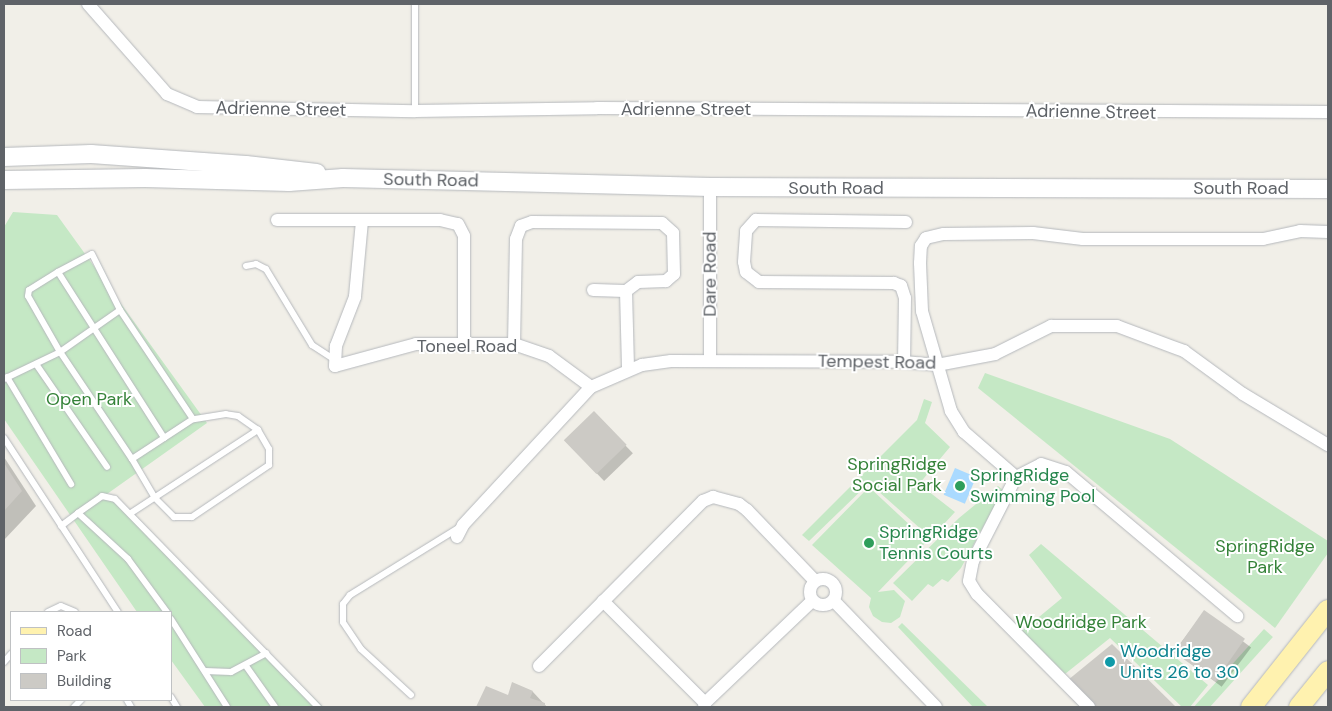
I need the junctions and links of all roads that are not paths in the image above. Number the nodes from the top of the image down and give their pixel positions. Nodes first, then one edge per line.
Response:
1 (88, 4) edge
2 (415, 4) edge
3 (415, 111) junction
4 (1328, 112) edge
5 (4, 157) edge
6 (343, 178) junction
7 (4, 180) edge
8 (710, 187) junction
9 (1328, 189) edge
10 (276, 220) dead end
11 (362, 221) junction
12 (906, 222) dead end
13 (1328, 232) edge
14 (246, 266) dead end
15 (58, 272) junction
16 (593, 290) dead end
17 (626, 291) junction
18 (120, 310) junction
19 (94, 329) junction
20 (464, 344) junction
21 (514, 344) junction
22 (60, 352) junction
23 (710, 360) junction
24 (904, 362) junction
25 (335, 363) junction
26 (36, 364) junction
27 (938, 365) junction
28 (628, 370) junction
29 (6, 378) edge
30 (591, 386) junction
31 (193, 419) junction
32 (258, 430) junction
33 (4, 438) edge
34 (164, 438) junction
35 (1328, 446) edge
36 (132, 459) junction
37 (107, 467) dead end
38 (1016, 477) junction
39 (72, 484) dead end
40 (154, 498) junction
41 (78, 513) junction
42 (131, 513) junction
43 (61, 526) junction
44 (460, 531) joint
45 (815, 581) junction
46 (603, 601) junction
47 (812, 601) junction
48 (834, 601) junction
49 (1328, 610) edge
50 (50, 611) edge
51 (73, 611) edge
52 (117, 611) edge
53 (166, 611) edge
54 (1237, 616) dead end
55 (172, 621) edge
56 (266, 653) junction
57 (246, 666) junction
58 (539, 666) dead end
59 (205, 671) junction
60 (1328, 671) edge
61 (411, 695) dead end
62 (705, 705) edge
63 (227, 707) edge
64 (275, 707) edge
65 (318, 707) edge
66 (936, 707) edge
67 (1089, 707) edge
68 (1251, 707) edge
69 (1298, 707) edge

1 - 3 street, Adrienne Street
2 - 3 lane
3 - 4 street, Adrienne Street
5 - 6 street, South Road
6 - 7 street, South Road
6 - 8 street, South Road
8 - 9 street, South Road
8 - 23 street, Dare Road
10 - 11 street
11 - 20 street
11 - 25 street
12 - 24 street
13 - 27 street
14 - 25 lane
15 - 18 lane
15 - 19 lane
15 - 22 lane
16 - 17 street
17 - 21 street
17 - 28 street
18 - 19 lane
18 - 31 lane
19 - 22 lane
19 - 34 lane
20 - 21 street, Toneel Road
20 - 25 street, Toneel Road
21 - 30 street, Toneel Road
22 - 26 lane
22 - 36 lane
23 - 24 street, Tempest Road
23 - 28 street, Tempest Road
24 - 27 street, Tempest Road
26 - 29 lane
26 - 37 lane
27 - 35 street, Tempest Road
27 - 38 street
28 - 30 street, Tempest Road
29 - 39 lane
30 - 44 street, Tempest Road
31 - 32 lane
31 - 34 lane
32 - 40 lane
32 - 40 lane
33 - 43 lane
34 - 36 lane
36 - 40 lane
38 - 54 street
38 - 67 street
40 - 42 lane
41 - 42 lane
41 - 43 lane
41 - 53 lane
42 - 56 lane
43 - 52 lane
44 - 61 lane
45 - 46 street
45 - 47 street
45 - 48 street
46 - 58 street
46 - 62 street
47 - 48 street
47 - 62 street
48 - 66 street
49 - 68 main road
50 - 51 lane
55 - 59 lane
56 - 57 lane
56 - 65 lane
57 - 59 lane
57 - 64 lane
59 - 63 lane
60 - 69 main road

